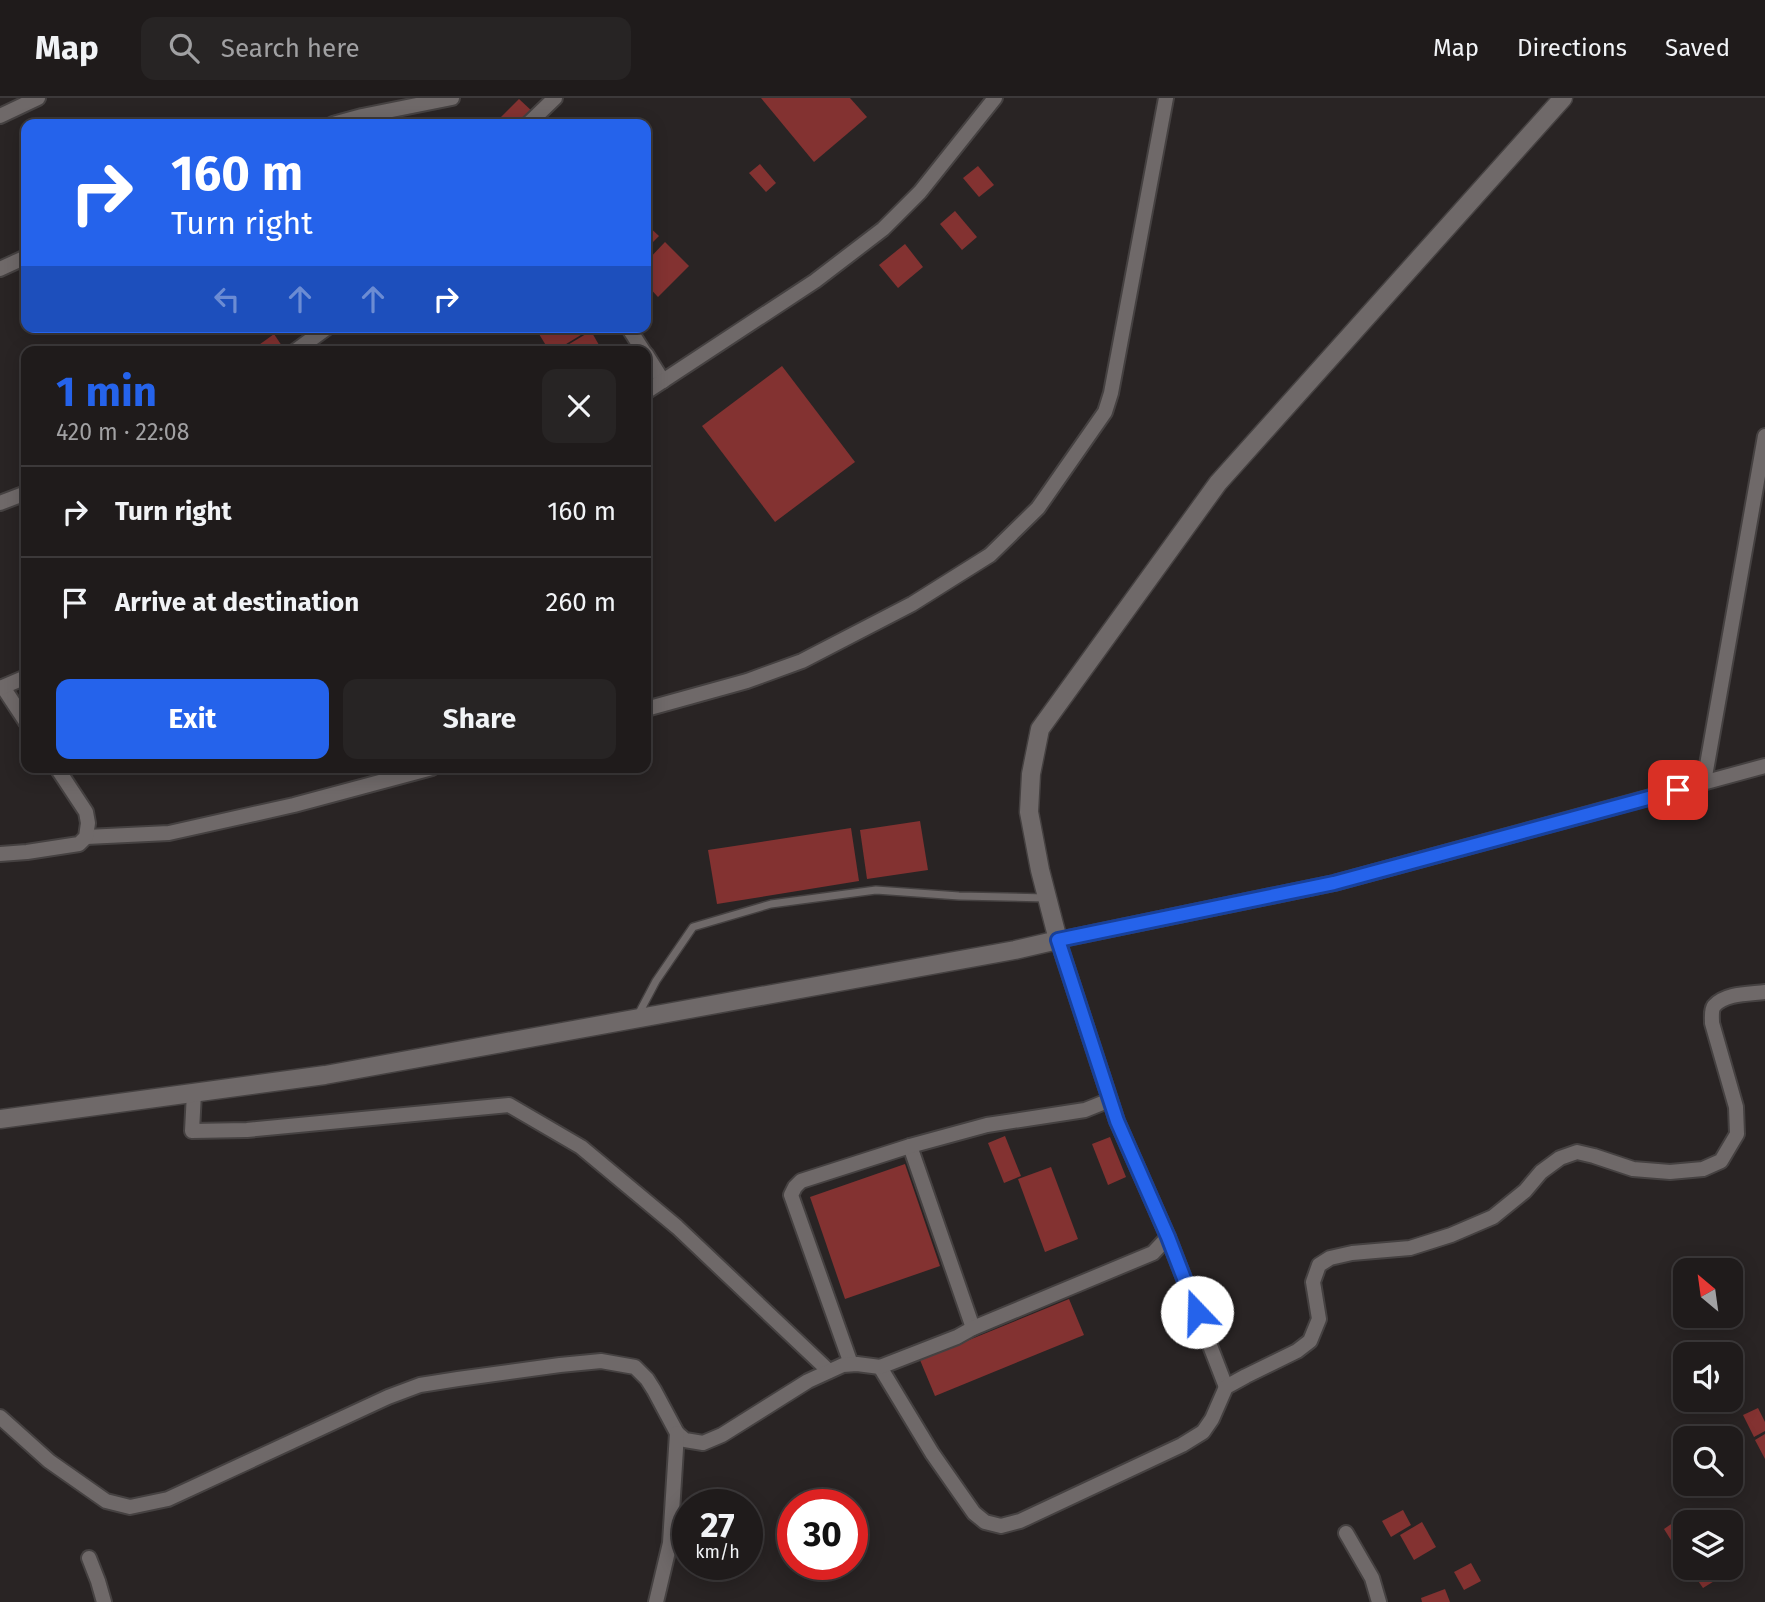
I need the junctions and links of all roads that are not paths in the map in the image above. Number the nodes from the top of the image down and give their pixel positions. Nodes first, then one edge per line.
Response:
1 (38, 98) edge
2 (452, 98) edge
3 (555, 98) edge
4 (995, 98) edge
5 (1166, 98) edge
6 (1563, 98) edge
7 (0, 116) edge
8 (351, 119) edge
9 (533, 119) edge
10 (21, 259) edge
11 (0, 269) edge
12 (320, 333) edge
13 (303, 346) edge
14 (651, 362) edge
15 (663, 381) junction
16 (651, 389) edge
17 (1765, 436) edge
18 (21, 496) edge
19 (0, 503) edge
20 (21, 679) edge
21 (1, 687) edge
22 (651, 708) edge
23 (21, 715) edge
24 (1765, 766) edge
25 (60, 773) edge
26 (413, 773) edge
27 (1704, 782) junction
28 (86, 837) junction
29 (0, 854) edge
30 (1047, 898) junction
31 (1058, 940) junction
32 (1765, 992) edge
33 (636, 1019) junction
34 (194, 1093) junction
35 (1110, 1100) junction
36 (0, 1119) edge
37 (910, 1146) junction
38 (1168, 1237) junction
39 (973, 1328) junction
40 (851, 1364) junction
41 (880, 1367) junction
42 (829, 1371) junction
43 (1226, 1387) junction
44 (0, 1417) edge
45 (677, 1433) junction
46 (1346, 1533) dead end
47 (89, 1558) dead end
48 (104, 1602) edge
49 (656, 1602) edge
50 (1379, 1602) edge

1 - 7 street
2 - 8 street
3 - 9 street
4 - 15 street
5 - 22 street
6 - 30 street
10 - 11 street
12 - 13 street
14 - 15 street
15 - 16 street
17 - 27 street
18 - 19 street
20 - 21 street
21 - 23 street
24 - 27 street
25 - 28 street
26 - 28 street
27 - 31 street
28 - 29 street
30 - 31 street
30 - 33 lane
31 - 33 street
31 - 35 street
32 - 43 street
33 - 34 street
34 - 36 street
34 - 42 street
35 - 37 street
35 - 38 street
37 - 39 street
37 - 40 street
38 - 39 street
38 - 43 street
39 - 41 street
40 - 41 street
40 - 42 street
41 - 43 street
42 - 45 street
44 - 45 street
45 - 49 street
46 - 50 street
47 - 48 street

